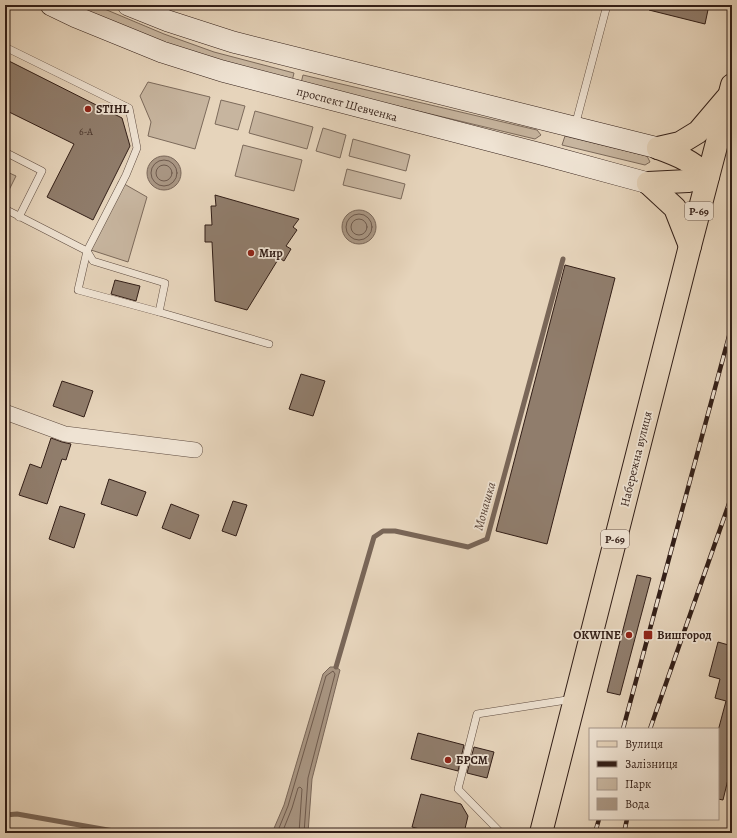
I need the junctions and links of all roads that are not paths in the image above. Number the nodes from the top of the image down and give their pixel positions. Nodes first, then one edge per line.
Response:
1 (51, 5) edge
2 (128, 5) edge
3 (607, 5) edge
4 (5, 47) edge
5 (731, 90) edge
6 (554, 123) junction
7 (575, 128) junction
8 (658, 148) junction
9 (5, 152) edge
10 (545, 155) junction
11 (708, 176) junction
12 (648, 183) junction
13 (5, 209) edge
14 (19, 217) junction
15 (690, 246) junction
16 (87, 251) junction
17 (159, 312) junction
18 (269, 344) dead end
19 (5, 412) edge
20 (196, 450) dead end
21 (575, 698) junction
22 (501, 833) edge
23 (541, 833) edge

1 - 10 street, проспект Шевченка
2 - 6 street
3 - 7 lane
4 - 16 lane
5 - 8 main road
5 - 11 main road, Набережна вулиця / Р-69
6 - 7 street
6 - 10 street
7 - 8 street
8 - 11 main road
9 - 14 lane
10 - 12 street, проспект Шевченка
11 - 12 main road
11 - 15 main road, Набережна вулиця / Р-69
12 - 15 main road
13 - 14 lane
14 - 16 lane
15 - 21 main road, Набережна вулиця / Р-69
16 - 17 lane
16 - 17 lane
17 - 18 lane
19 - 20 street
21 - 22 lane
21 - 23 main road, Набережна вулиця / Р-69

